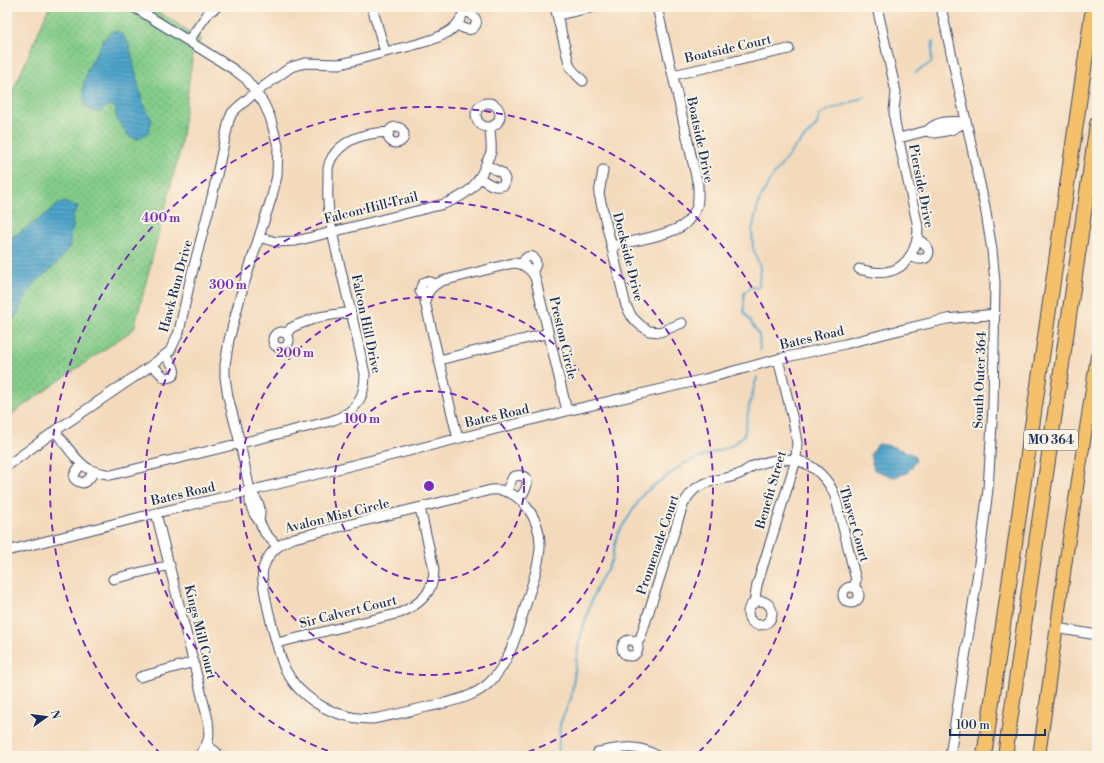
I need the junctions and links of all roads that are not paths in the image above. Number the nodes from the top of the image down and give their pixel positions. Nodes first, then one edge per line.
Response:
1 (134, 7) edge
2 (216, 7) edge
3 (372, 7) edge
4 (594, 7) edge
5 (657, 7) edge
6 (877, 7) edge
7 (941, 7) edge
8 (1085, 7) edge
9 (1093, 7) edge
10 (465, 8) edge
11 (556, 11) edge
12 (457, 24) junction
13 (189, 40) junction
14 (789, 49) dead end
15 (385, 52) junction
16 (1084, 71) junction
17 (673, 75) junction
18 (583, 80) dead end
19 (256, 92) junction
20 (966, 122) junction
21 (1097, 124) edge
22 (490, 127) dead end
23 (389, 133) dead end
24 (899, 138) junction
25 (486, 165) junction
26 (602, 170) dead end
27 (480, 178) junction
28 (332, 231) junction
29 (259, 237) junction
30 (917, 239) junction
31 (611, 246) junction
32 (910, 256) junction
33 (858, 269) dead end
34 (351, 312) junction
35 (995, 314) junction
36 (682, 323) dead end
37 (549, 333) junction
38 (286, 334) dead end
39 (165, 355) junction
40 (1097, 356) edge
41 (778, 359) junction
42 (439, 360) junction
43 (152, 365) junction
44 (567, 412) junction
45 (55, 431) junction
46 (458, 439) junction
47 (240, 443) junction
48 (796, 460) junction
49 (82, 464) junction
50 (7, 466) edge
51 (94, 471) junction
52 (250, 491) junction
53 (506, 492) junction
54 (519, 499) junction
55 (420, 508) junction
56 (156, 513) junction
57 (278, 546) junction
58 (7, 551) edge
59 (170, 565) junction
60 (113, 579) dead end
61 (854, 588) dead end
62 (754, 603) dead end
63 (1056, 628) junction
64 (1097, 635) edge
65 (277, 643) junction
66 (636, 643) dead end
67 (194, 662) junction
68 (140, 677) dead end
69 (207, 745) junction
70 (598, 752) dead end
71 (199, 756) edge
72 (216, 756) edge
73 (657, 756) edge
74 (950, 756) edge
75 (984, 756) edge
76 (1005, 756) edge
77 (1039, 756) edge

1 - 13 street
2 - 13 street
3 - 15 street
4 - 11 street
5 - 17 street, Boatside Drive
6 - 24 street, Pierside Drive
7 - 20 street, South Outer 364
8 - 16 highway
9 - 16 highway, MO 364
10 - 12 street, Hawk Run Drive
10 - 12 street, Hawk Run Drive
11 - 18 street
12 - 15 street, Hawk Run Drive
13 - 19 street
14 - 17 street, Boatside Court
15 - 19 street, Hawk Run Drive
16 - 75 highway, MO 364
17 - 31 street, Boatside Drive
19 - 29 street
19 - 39 street, Hawk Run Drive
20 - 24 street, Pierside Drive
20 - 35 street, South Outer 364
21 - 76 highway, MO 364
22 - 25 street, Falcon Hill Trail
23 - 28 street, Falcon Hill Drive
24 - 30 street, Pierside Drive
25 - 27 street, Falcon Hill Trail
25 - 27 street
26 - 31 street, Dockside Drive
27 - 28 street, Falcon Hill Trail
28 - 29 street, Falcon Hill Trail
28 - 34 street, Falcon Hill Drive
29 - 47 street
30 - 32 street, Pierside Drive
30 - 32 street, Pierside Drive
31 - 36 street, Dockside Drive
32 - 33 street, Pierside Drive
34 - 38 street
34 - 47 street, Falcon Hill Drive
35 - 41 street, Bates Road
35 - 74 street, South Outer 364
37 - 42 street
37 - 42 street, Preston Circle
37 - 44 street, Preston Circle
39 - 43 street, Hawk Run Drive
39 - 43 street
40 - 63 main road
41 - 44 street, Bates Road
41 - 48 street, Benefit Street
42 - 46 street, Preston Circle
43 - 45 street, Hawk Run Drive
44 - 46 street, Bates Road
45 - 49 street, Falcon Hill Drive
45 - 50 street, Hawk Run Drive
46 - 52 street, Bates Road
47 - 51 street, Falcon Hill Drive
47 - 52 street
48 - 61 street, Thayer Court
48 - 62 street, Benefit Street
48 - 66 street, Promenade Court
49 - 51 street, Falcon Hill Drive
49 - 51 street
52 - 56 street, Bates Road
52 - 57 street
53 - 54 street, Avalon Mist Circle
53 - 54 street
53 - 55 street, Avalon Mist Circle
54 - 65 street, Avalon Mist Circle
55 - 57 street, Avalon Mist Circle
55 - 65 street, Sir Calvert Court
56 - 58 street, Bates Road
56 - 59 street, Kings Mill Court
57 - 65 street, Avalon Mist Circle
59 - 60 street
59 - 67 street, Kings Mill Court
63 - 64 street
63 - 77 main road
67 - 68 street
67 - 69 street, Kings Mill Court
69 - 71 street
69 - 72 street
70 - 73 street

